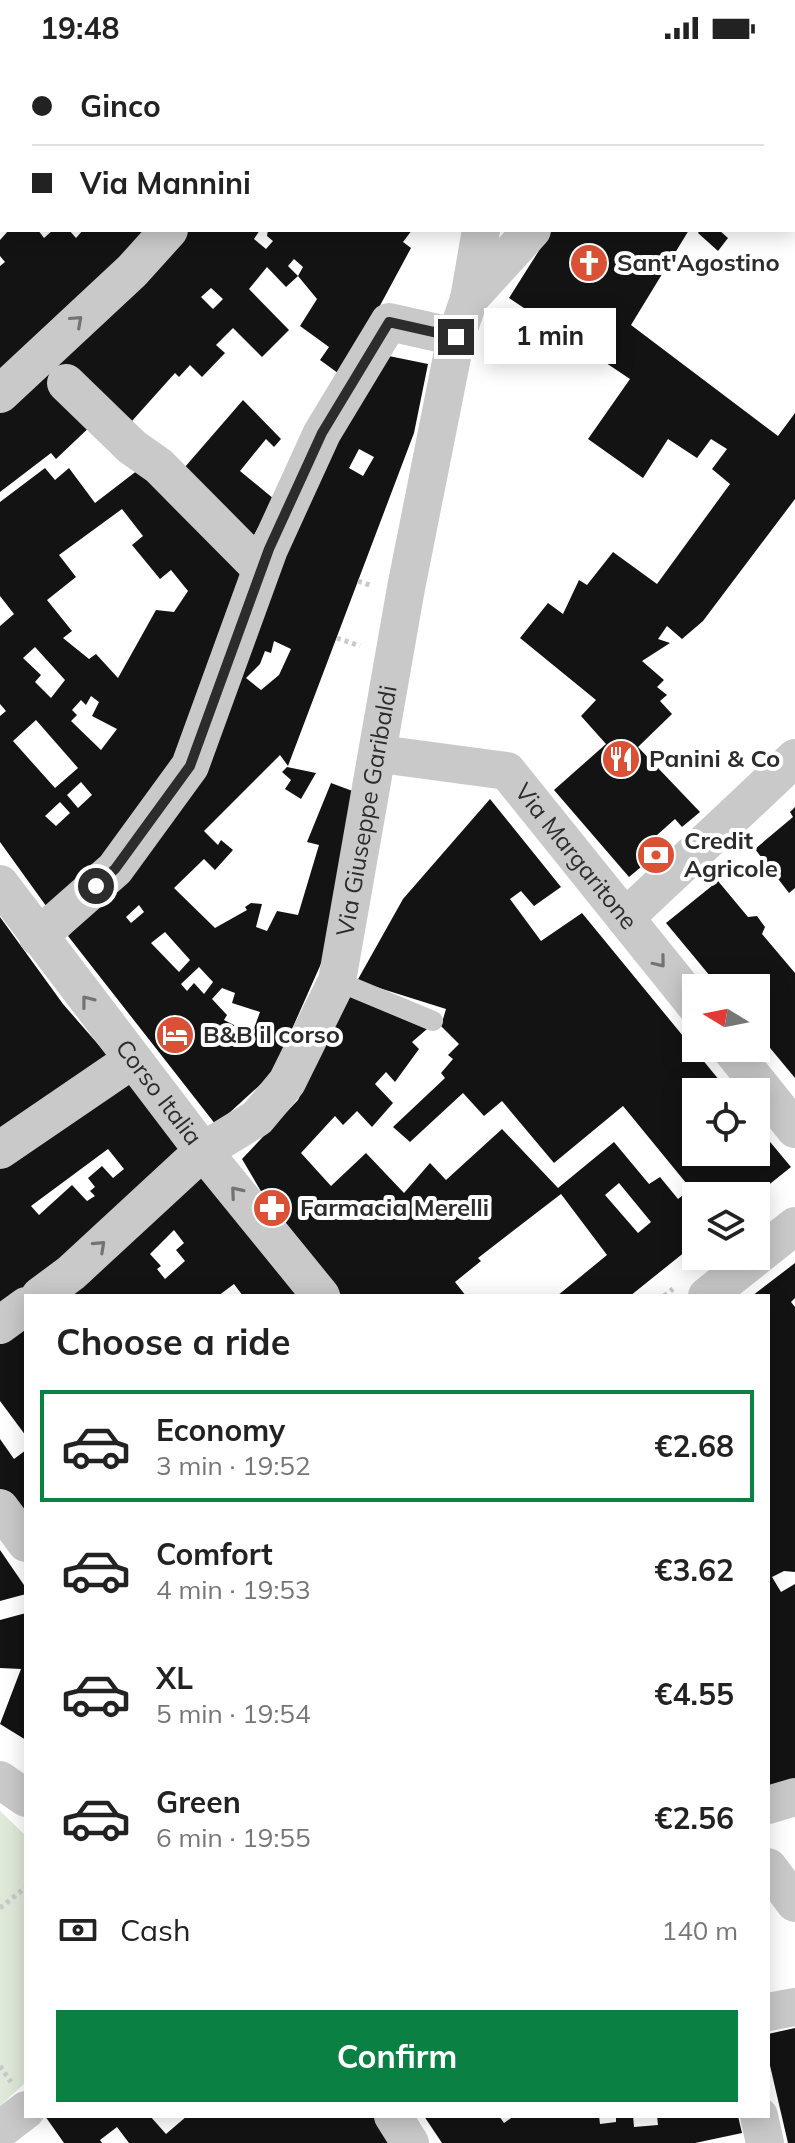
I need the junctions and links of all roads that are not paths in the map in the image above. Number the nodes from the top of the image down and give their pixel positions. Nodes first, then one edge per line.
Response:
1 (167, 232) edge
2 (481, 232) edge
3 (530, 232) edge
4 (469, 299) junction
5 (456, 337) junction
6 (52, 369) junction
7 (0, 394) edge
8 (261, 569) junction
9 (380, 754) junction
10 (795, 758) edge
11 (0, 884) edge
12 (625, 918) junction
13 (38, 937) junction
14 (337, 981) junction
15 (682, 989) edge
16 (433, 1021) dead end
17 (132, 1060) junction
18 (741, 1062) edge
19 (795, 1129) edge
20 (0, 1150) edge
21 (203, 1151) junction
22 (795, 1226) edge
23 (310, 1292) edge
24 (43, 1294) edge
25 (710, 1294) edge
26 (24, 1307) edge
27 (0, 1325) edge
28 (0, 1508) edge
29 (24, 1539) edge
30 (0, 1780) edge
31 (24, 1797) edge
32 (795, 1797) edge
33 (770, 1804) edge
34 (770, 1870) edge
35 (795, 1903) edge
36 (795, 2007) edge
37 (770, 2012) edge
38 (759, 2118) edge
39 (765, 2143) edge

6 -> 1 street
2 - 4 street
3 - 4 street, Via Giuseppe Garibaldi
4 - 5 street, Via Giuseppe Garibaldi
5 - 8 street
5 - 9 street, Via Giuseppe Garibaldi
6 - 7 street
6 - 8 street
8 - 13 street
9 - 12 street, Via Margaritone
9 - 14 street, Via Giuseppe Garibaldi
10 - 12 street
11 - 13 street, Corso Italia
12 -> 15 street, Via Margaritone
17 -> 13 street, Corso Italia
14 - 16 lane
14 - 21 street, Via Giuseppe Garibaldi
17 - 20 street
17 - 21 street, Corso Italia
18 - 19 street
23 -> 21 street, Corso Italia
24 -> 21 street, Via Giuseppe Garibaldi
22 - 25 street
26 - 27 street
28 - 29 street
30 - 31 street
32 - 33 street
34 - 35 street
36 - 37 street
38 - 39 street

